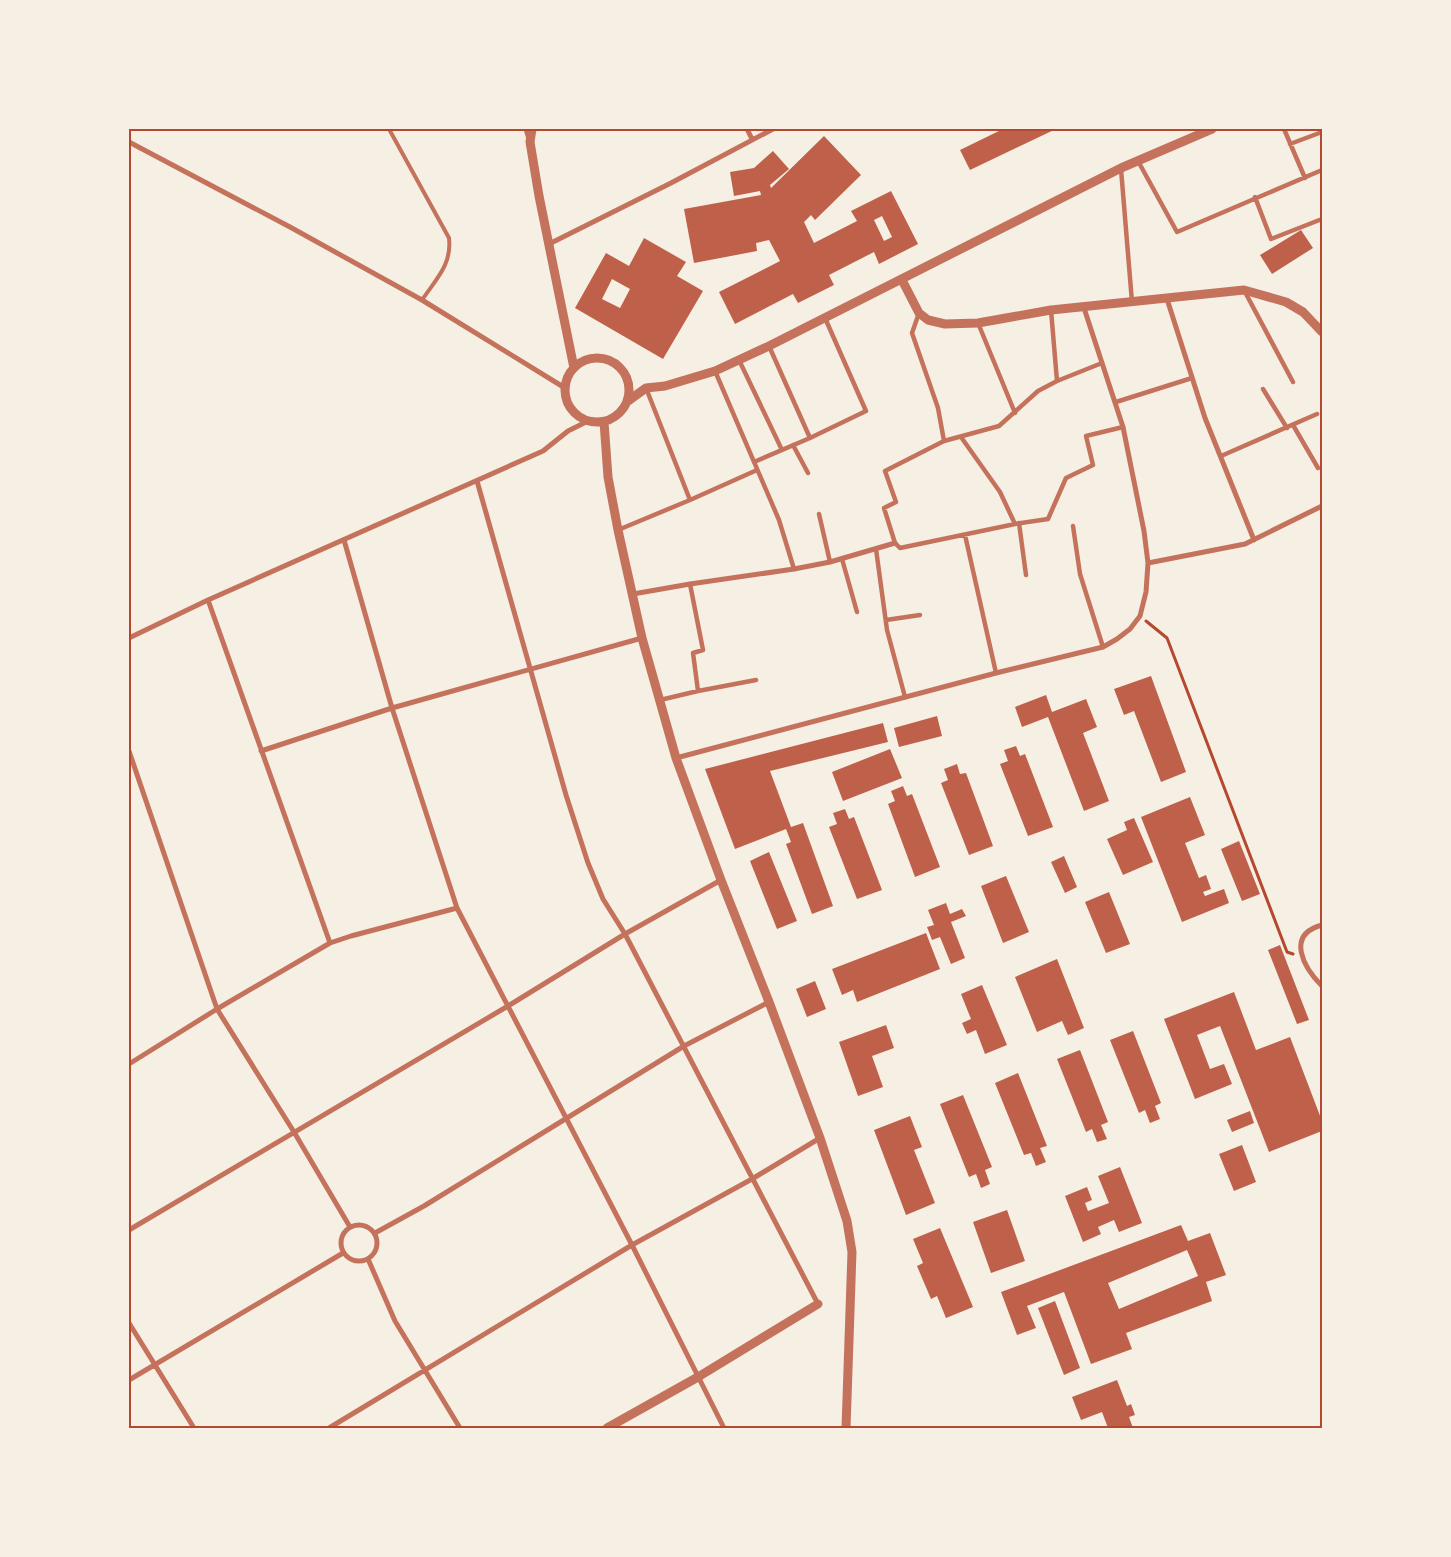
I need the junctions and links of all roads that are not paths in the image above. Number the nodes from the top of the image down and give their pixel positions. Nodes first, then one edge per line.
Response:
1 (389, 129) edge
2 (526, 129) edge
3 (532, 129) edge
4 (747, 129) edge
5 (773, 129) edge
6 (1212, 129) edge
7 (1284, 129) edge
8 (1322, 132) edge
9 (752, 139) junction
10 (129, 142) edge
11 (530, 142) junction
12 (1290, 144) junction
13 (1138, 161) junction
14 (1121, 168) junction
15 (1322, 170) edge
16 (1306, 178) junction
17 (1255, 197) junction
18 (1322, 219) edge
19 (549, 244) junction
20 (902, 280) junction
21 (1244, 290) junction
22 (1167, 299) junction
23 (422, 300) junction
24 (1132, 302) junction
25 (1084, 308) junction
26 (1051, 310) junction
27 (919, 314) junction
28 (825, 318) junction
29 (978, 323) junction
30 (1322, 332) edge
31 (769, 346) junction
32 (739, 360) junction
33 (1102, 363) junction
34 (574, 368) junction
35 (715, 370) junction
36 (1192, 378) junction
37 (1057, 381) junction
38 (1293, 382) dead end
39 (565, 388) junction
40 (646, 388) junction
41 (1263, 389) dead end
42 (628, 401) junction
43 (1116, 402) junction
44 (1015, 413) junction
45 (1317, 414) dead end
46 (588, 421) junction
47 (604, 422) junction
48 (1293, 425) junction
49 (1123, 427) junction
50 (1287, 428) junction
51 (961, 437) junction
52 (810, 438) junction
53 (944, 441) junction
54 (793, 445) junction
55 (782, 450) junction
56 (1221, 456) junction
57 (754, 462) junction
58 (1318, 468) dead end
59 (757, 470) junction
60 (808, 473) dead end
61 (477, 481) junction
62 (690, 500) junction
63 (1322, 506) edge
64 (820, 514) dead end
65 (1017, 523) junction
66 (1073, 526) dead end
67 (618, 530) junction
68 (965, 535) junction
69 (344, 540) junction
70 (1254, 540) junction
71 (895, 543) junction
72 (876, 549) junction
73 (842, 559) junction
74 (830, 562) junction
75 (1148, 563) junction
76 (794, 569) junction
77 (1026, 575) dead end
78 (690, 584) junction
79 (633, 594) junction
80 (208, 600) junction
81 (857, 612) dead end
82 (920, 615) dead end
83 (886, 620) junction
84 (129, 638) edge
85 (642, 638) junction
86 (1103, 647) junction
87 (530, 670) junction
88 (996, 673) junction
89 (756, 680) dead end
90 (698, 691) junction
91 (905, 697) junction
92 (660, 700) junction
93 (392, 708) junction
94 (129, 751) edge
95 (261, 751) junction
96 (676, 758) junction
97 (721, 880) junction
98 (457, 908) junction
99 (1322, 925) edge
100 (625, 934) junction
101 (330, 943) junction
102 (1322, 986) edge
103 (770, 1002) junction
104 (508, 1006) junction
105 (217, 1009) junction
106 (684, 1046) junction
107 (129, 1064) edge
108 (566, 1119) junction
109 (294, 1132) junction
110 (820, 1138) junction
111 (752, 1178) junction
112 (350, 1227) junction
113 (129, 1230) edge
114 (375, 1233) junction
115 (632, 1245) junction
116 (343, 1253) junction
117 (368, 1259) junction
118 (818, 1304) joint
119 (129, 1323) edge
120 (154, 1365) junction
121 (426, 1370) junction
122 (698, 1377) junction
123 (129, 1380) edge
124 (194, 1428) edge
125 (329, 1428) edge
126 (460, 1428) edge
127 (607, 1428) edge
128 (724, 1428) edge
129 (846, 1428) edge

1 - 23 lane
2 - 11 street
3 - 11 street
4 - 9 street
5 - 9 street
6 - 13 street
7 - 12 street
8 - 12 street
9 - 19 street
10 - 23 street
11 - 19 street
12 - 16 street
13 - 14 street
13 - 17 street
14 - 20 street
14 - 24 street
15 - 16 street
16 - 17 street
17 - 18 street
19 - 34 street
20 - 27 street
20 - 28 street
21 - 22 street
21 - 30 street
21 - 38 street
22 - 24 street
22 - 36 street
23 - 39 street
24 - 25 street
25 - 26 street
25 - 33 street
26 - 29 street
26 - 37 street
27 - 29 street
27 - 53 street
28 - 31 street
28 - 52 street
29 - 44 street
31 - 32 street
31 - 52 street
32 - 35 street
32 - 55 street
33 - 37 street
33 - 43 street
34 - 39 street
34 - 42 street
35 - 40 street
35 - 57 street
36 - 43 street
36 - 56 street
37 - 44 street
39 - 46 street
40 - 42 street
40 - 62 street
41 - 50 street
42 - 47 street
43 - 49 street
44 - 51 street
45 - 48 street
46 - 47 street
46 - 61 street
47 - 67 street
48 - 50 street
48 - 58 street
49 - 65 street
49 - 75 street
50 - 56 street
51 - 53 street
51 - 65 street
52 - 54 street
53 - 71 street
54 - 55 street
54 - 60 street
55 - 57 street
56 - 70 street
57 - 59 street
59 - 62 street
59 - 76 street
61 - 69 street
61 - 87 street
62 - 67 street
63 - 70 street
64 - 74 street
65 - 68 street
65 - 77 street
66 - 86 street
67 - 79 street
68 - 71 street
68 - 88 street
69 - 80 street
69 - 93 street
70 - 75 street
71 - 72 street
72 - 73 street
72 - 83 street
73 - 74 street
73 - 81 street
74 - 76 street
75 - 86 street
76 - 78 street
78 - 79 street
78 - 90 street
79 - 85 street
80 - 84 street
80 - 95 street
82 - 83 street
83 - 91 street
85 - 87 street
85 - 92 street
86 - 88 street
87 - 93 street
87 - 100 street
88 - 91 street
89 - 90 street
90 - 92 street
91 - 96 street
92 - 96 street
93 - 95 street
93 - 98 street
94 - 105 street
95 - 101 street
96 - 97 street
97 - 100 street
97 - 103 street
98 - 101 street
98 - 104 street
99 - 102 street
100 - 104 street
100 - 106 street
101 - 105 street
103 - 106 street
103 - 110 street
104 - 108 street
104 - 109 street
105 - 107 street
105 - 109 street
106 - 108 street
106 - 111 street
108 - 114 street
108 - 115 street
109 - 112 street
109 - 113 street
110 - 111 street
110 - 129 street
111 - 115 street
111 - 118 street
112 - 114 street
112 - 116 street
114 - 117 street
115 - 121 street
115 - 122 street
116 - 117 street
116 - 120 street
117 - 121 street
118 - 122 street
119 - 120 street
120 - 123 street
120 - 124 street
121 - 125 street
121 - 126 street
122 - 127 street
122 - 128 street

